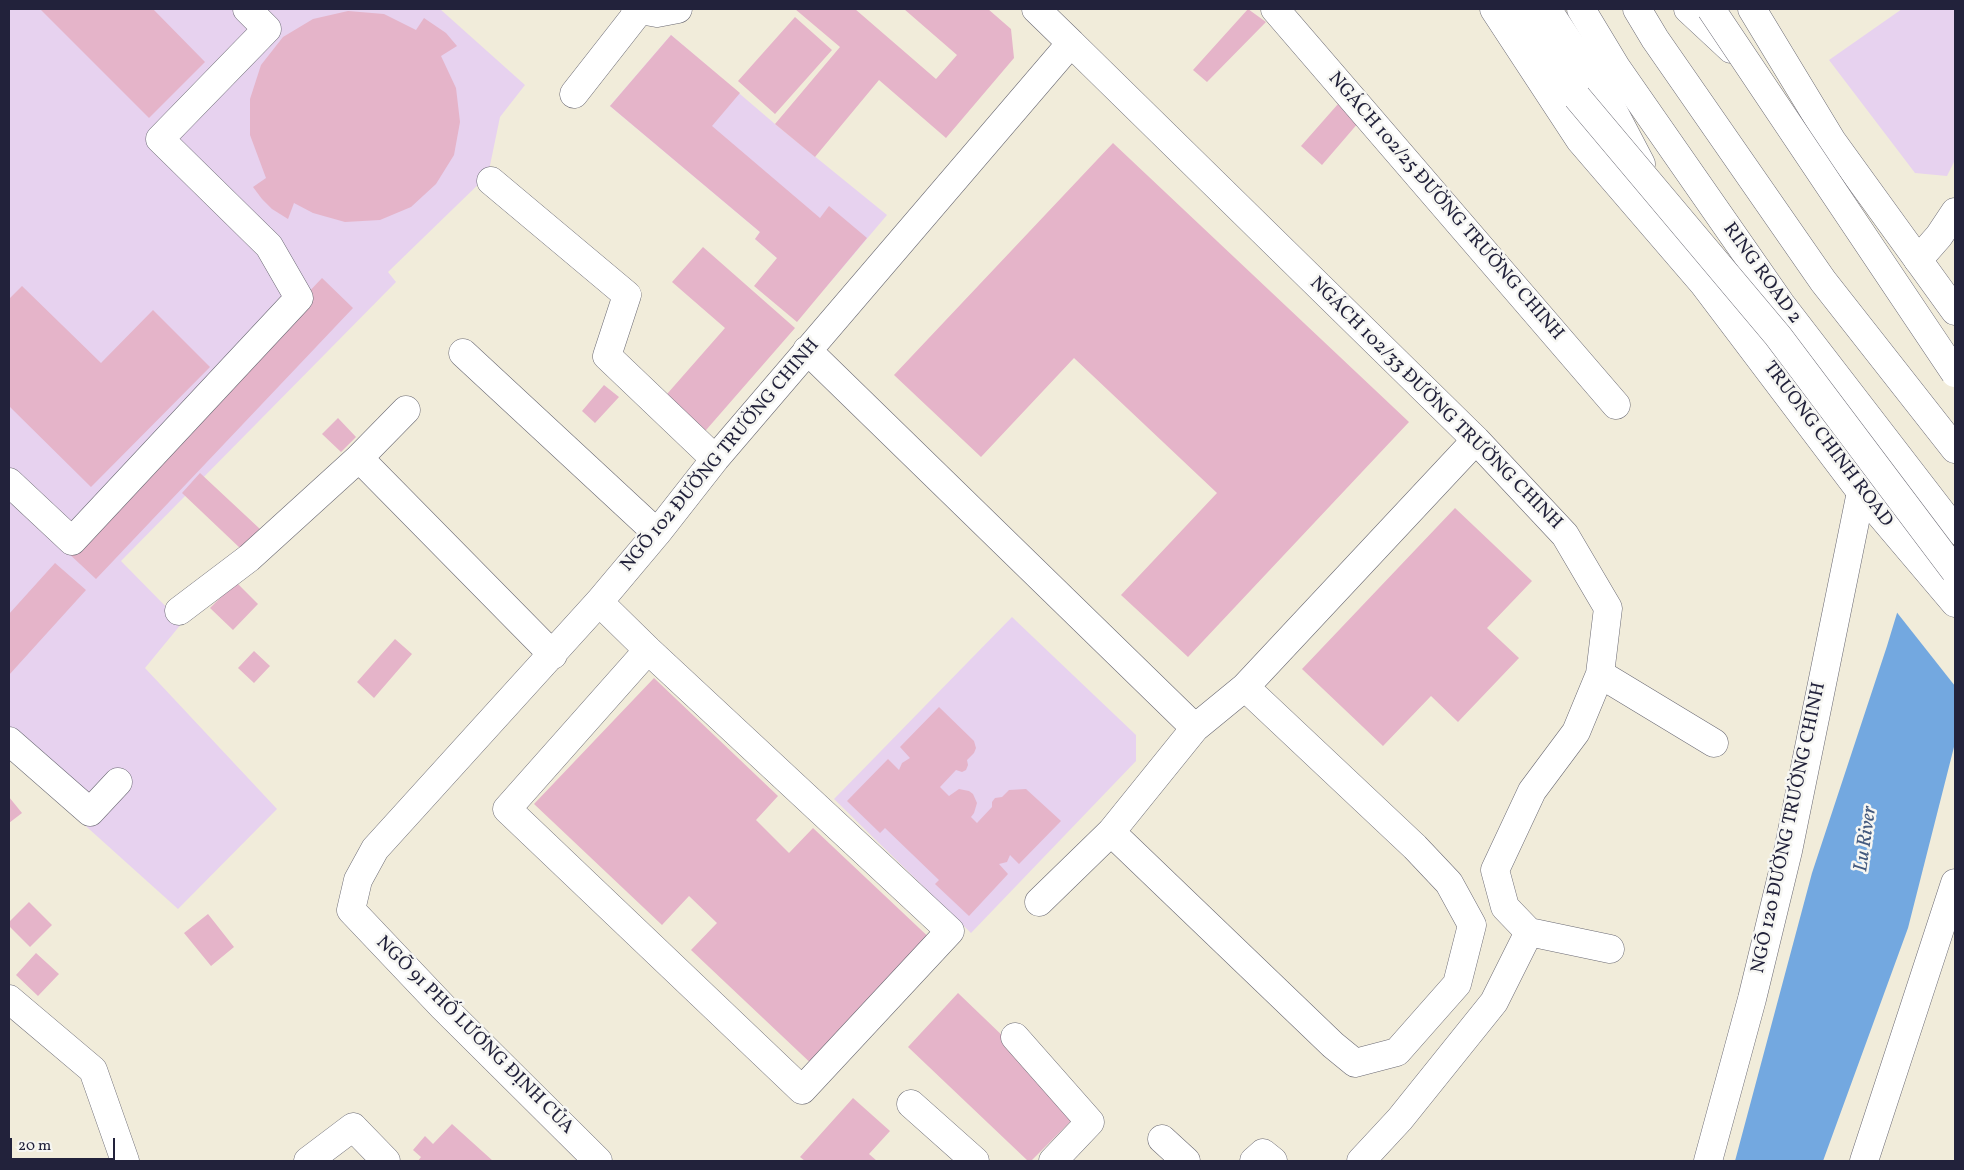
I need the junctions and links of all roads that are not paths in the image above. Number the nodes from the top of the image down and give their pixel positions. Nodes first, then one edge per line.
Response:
1 (247, 9) edge
2 (678, 9) edge
3 (1036, 9) edge
4 (1274, 9) edge
5 (1494, 9) edge
6 (1520, 9) edge
7 (1547, 9) edge
8 (1581, 9) edge
9 (1637, 9) edge
10 (1688, 9) edge
11 (1711, 9) edge
12 (1752, 9) edge
13 (637, 10) edge
14 (1070, 44) junction
15 (574, 94) dead end
16 (1832, 141) junction
17 (491, 181) dead end
18 (1955, 212) edge
19 (1918, 260) junction
20 (1703, 283) junction
21 (1950, 304) edge
22 (807, 350) junction
23 (463, 353) dead end
24 (1955, 373) edge
25 (1616, 406) dead end
26 (406, 410) dead end
27 (1476, 440) junction
28 (1955, 449) edge
29 (359, 458) junction
30 (715, 459) junction
31 (9, 482) edge
32 (1861, 492) junction
33 (1955, 530) edge
34 (657, 533) junction
35 (1955, 571) edge
36 (599, 602) junction
37 (1955, 603) edge
38 (179, 611) dead end
39 (648, 650) junction
40 (552, 655) junction
41 (1600, 674) junction
42 (1245, 687) junction
43 (1195, 728) junction
44 (9, 741) edge
45 (1714, 743) dead end
46 (118, 782) dead end
47 (1110, 832) junction
48 (1955, 883) edge
49 (1040, 902) dead end
50 (351, 910) joint
51 (1529, 932) junction
52 (1610, 949) dead end
53 (9, 999) edge
54 (1015, 1036) dead end
55 (911, 1104) dead end
56 (1162, 1139) dead end
57 (125, 1161) edge
58 (308, 1161) edge
59 (386, 1161) edge
60 (598, 1161) edge
61 (975, 1161) edge
62 (1053, 1161) edge
63 (1186, 1161) edge
64 (1254, 1161) edge
65 (1273, 1161) edge
66 (1361, 1161) edge
67 (1708, 1161) edge
68 (1864, 1161) edge

1 - 31 main road
2 - 13 main road
3 - 14 main road
4 - 25 main road, NGÁCH 102/25 ĐƯỜNG TRƯỜNG CHINH
5 - 20 main road, TRUONG CHINH ROAD
6 - 35 main road, bridge
7 - 20 main road, TRUONG CHINH ROAD
8 - 33 main road, RING ROAD 2
9 - 28 main road
10 - 16 main road
11 - 24 main road, bridge
12 - 16 main road
13 - 15 main road
14 - 22 main road, NGÕ 102 ĐƯỜNG TRƯỜNG CHINH
14 - 27 main road, NGÁCH 102/33 ĐƯỜNG TRƯỜNG CHINH
16 - 19 main road
17 - 30 main road
18 - 19 main road
19 - 21 main road
20 - 32 main road, TRUONG CHINH ROAD
22 - 30 main road, NGÕ 102 ĐƯỜNG TRƯỜNG CHINH
22 - 43 main road
23 - 34 main road
26 - 29 main road
27 - 41 main road, NGÁCH 102/33 ĐƯỜNG TRƯỜNG CHINH
27 - 42 main road
29 - 38 main road
29 - 40 main road
30 - 34 main road, NGÕ 102 ĐƯỜNG TRƯỜNG CHINH
32 - 37 main road, TRUONG CHINH ROAD
32 - 67 main road, NGÕ 120 ĐƯỜNG TRƯỜNG CHINH
34 - 36 main road, NGÕ 102 ĐƯỜNG TRƯỜNG CHINH
36 - 39 main road
36 - 40 main road, NGÕ 102 ĐƯỜNG TRƯỜNG CHINH
39 - 39 main road
40 - 50 main road, NGÕ 102 ĐƯỜNG TRƯỜNG CHINH
41 - 45 main road
41 - 51 main road, NGÁCH 102/33 ĐƯỜNG TRƯỜNG CHINH
42 - 43 main road
42 - 47 main road
43 - 47 main road
44 - 46 main road
47 - 49 main road
48 - 68 main road
50 - 60 main road, NGÕ 91 PHỐ LƯƠNG ĐỊNH CỦA
51 - 52 main road
51 - 66 main road
53 - 57 main road
54 - 62 main road
55 - 61 main road
56 - 63 main road
58 - 59 main road
64 - 65 main road

